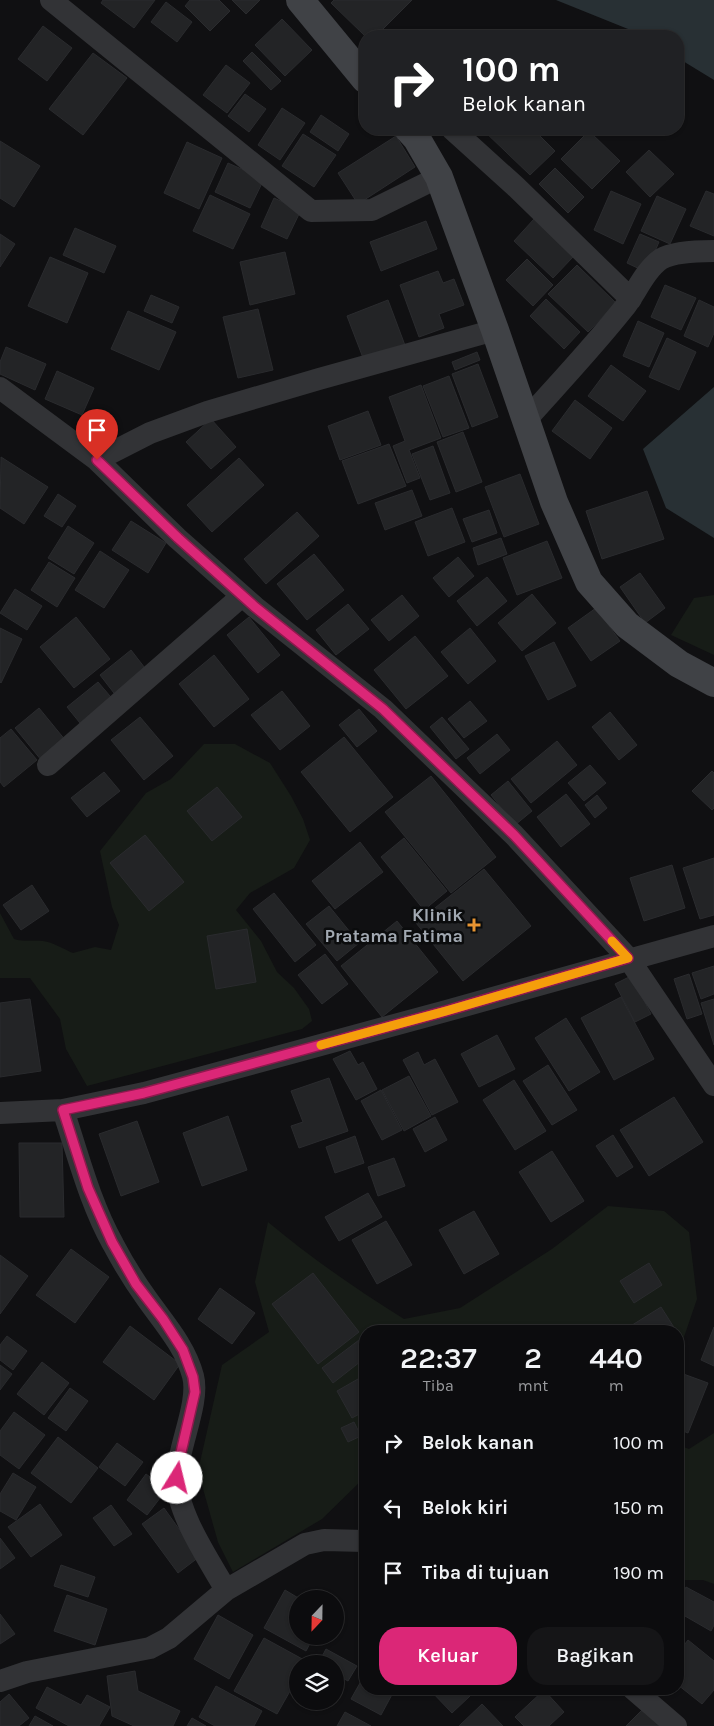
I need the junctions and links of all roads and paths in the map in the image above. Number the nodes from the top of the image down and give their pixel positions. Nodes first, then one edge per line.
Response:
1 (50, 0) edge
2 (300, 0) edge
3 (359, 68) edge
4 (413, 135) edge
5 (459, 135) edge
6 (439, 177) junction
7 (714, 250) edge
8 (631, 299) junction
9 (495, 330) junction
10 (0, 388) edge
11 (526, 420) junction
12 (97, 460) junction
13 (242, 596) junction
14 (714, 683) edge
15 (48, 765) dead end
16 (714, 936) edge
17 (628, 958) junction
18 (714, 1085) edge
19 (63, 1110) junction
20 (0, 1113) edge
21 (359, 1541) edge
22 (226, 1590) junction
23 (0, 1681) edge
24 (639, 1695) edge
25 (676, 1726) edge

1 - 6 street
2 - 3 main road
4 - 6 main road
5 - 8 street
6 - 9 main road
7 - 8 street
8 - 11 street
9 - 11 main road
9 - 12 street
10 - 12 street
11 - 14 main road
12 - 13 street
13 - 15 street
13 - 17 street
16 - 17 street
17 - 18 street
17 - 19 street
19 - 20 street
19 - 22 street
21 - 22 street
22 - 23 street
24 - 25 street

